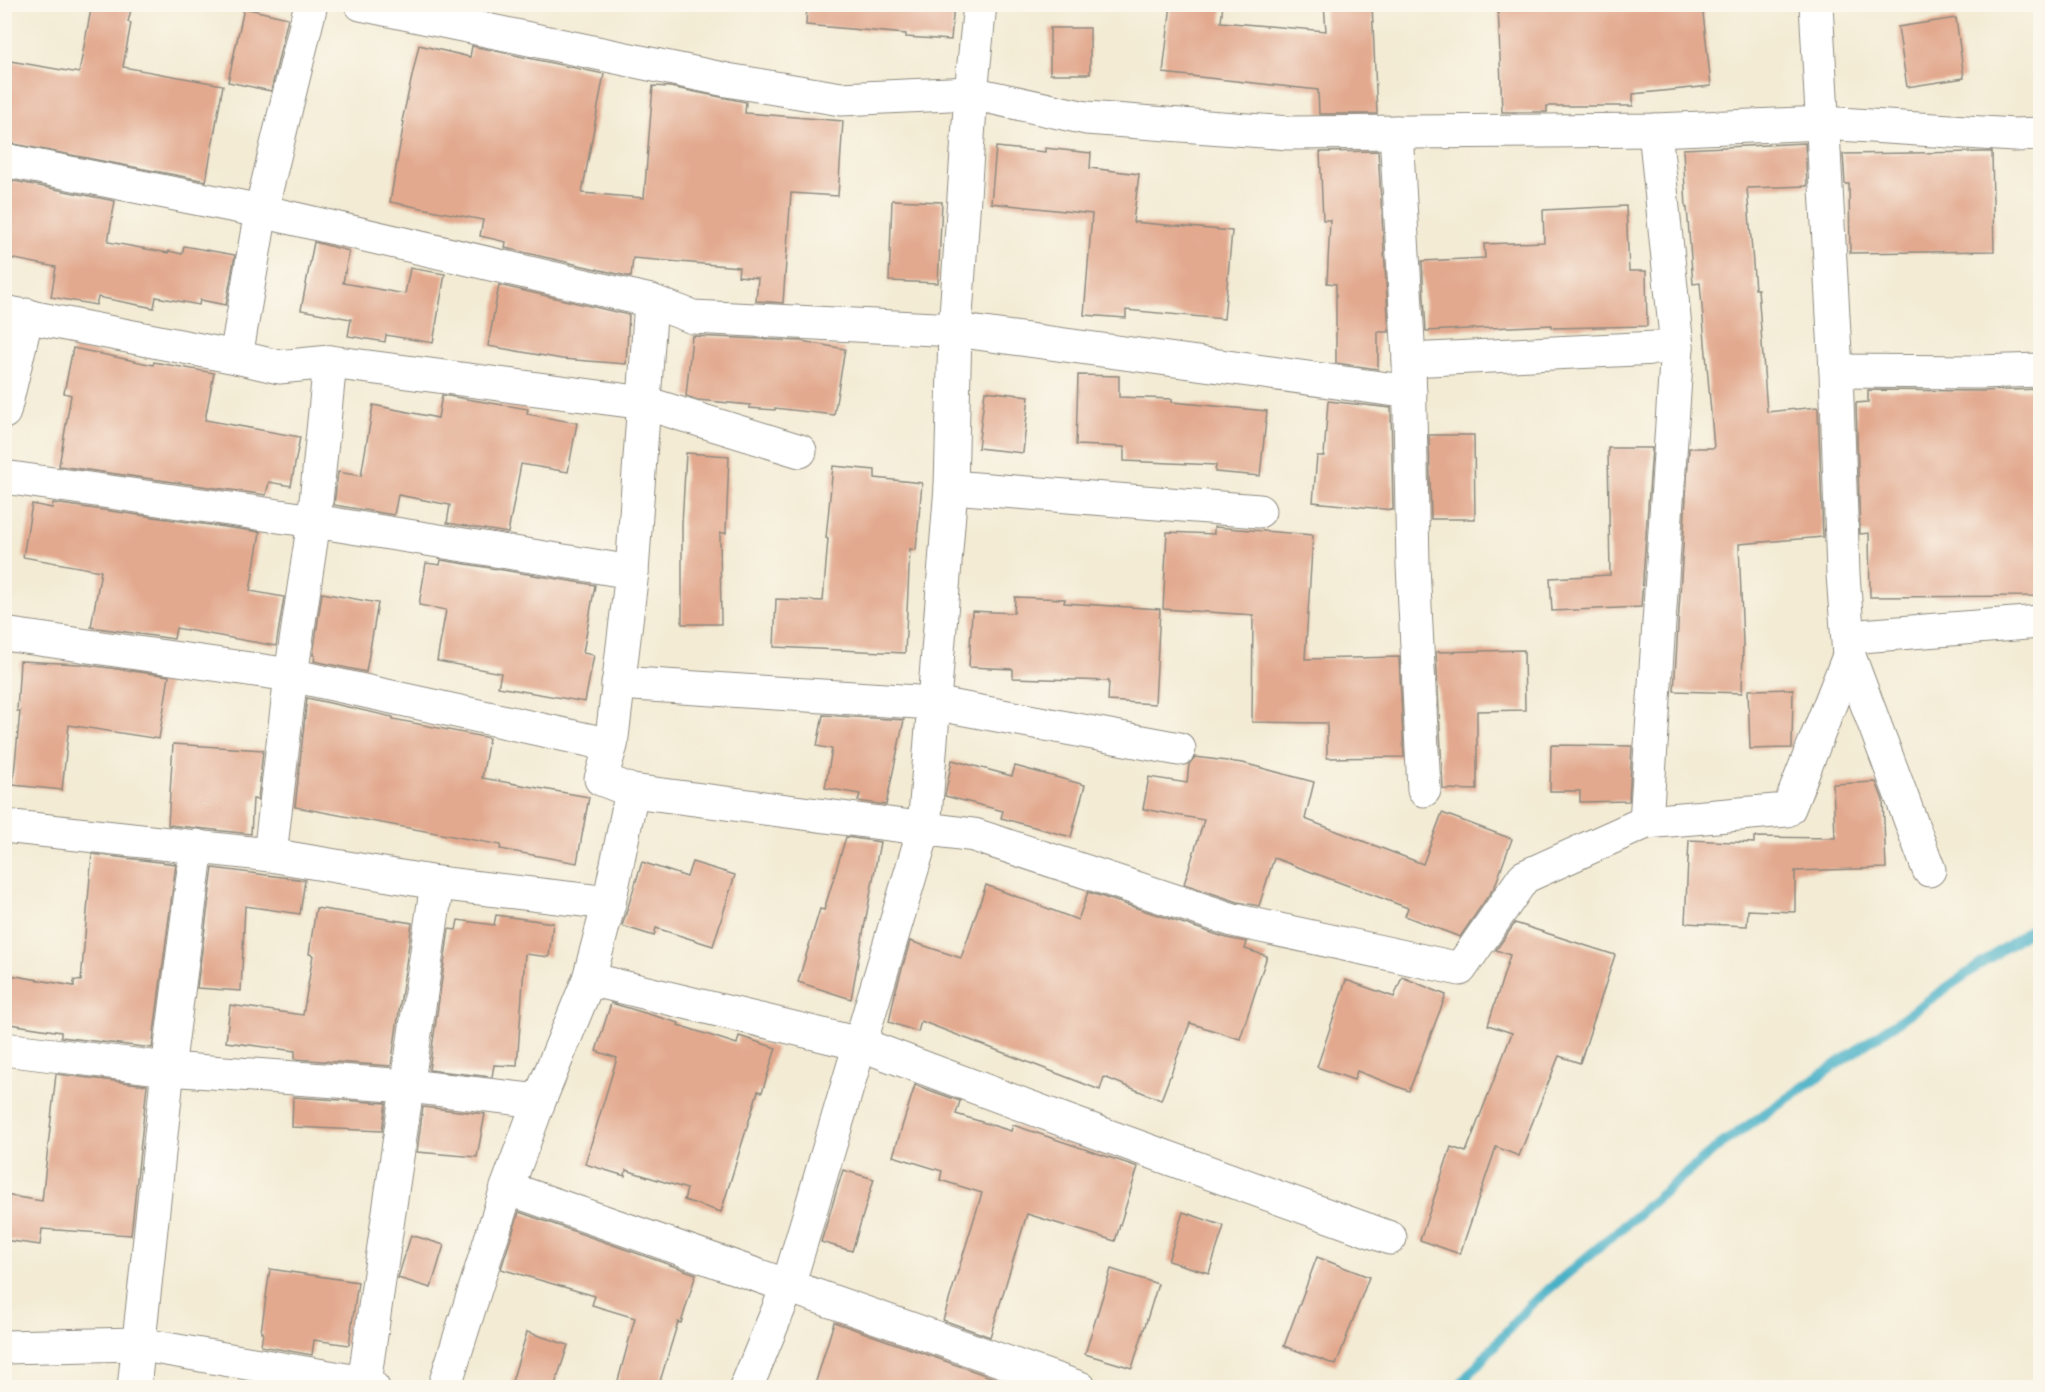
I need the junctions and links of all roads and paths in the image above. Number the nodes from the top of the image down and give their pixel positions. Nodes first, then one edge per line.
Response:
1 (311, 4) edge
2 (361, 4) edge
3 (980, 4) edge
4 (1816, 4) edge
5 (971, 93) junction
6 (1823, 123) junction
7 (1655, 130) junction
8 (1396, 132) junction
9 (2040, 134) edge
10 (4, 160) edge
11 (261, 211) junction
12 (651, 301) junction
13 (16, 314) edge
14 (955, 330) junction
15 (1677, 347) junction
16 (236, 357) junction
17 (330, 362) junction
18 (2040, 370) edge
19 (1836, 371) junction
20 (1410, 376) junction
21 (645, 403) junction
22 (4, 412) edge
23 (800, 451) dead end
24 (4, 477) edge
25 (951, 487) junction
26 (1259, 511) dead end
27 (314, 521) junction
28 (632, 572) junction
29 (2040, 622) edge
30 (4, 634) edge
31 (1849, 646) junction
32 (291, 675) junction
33 (618, 683) junction
34 (933, 703) junction
35 (611, 745) junction
36 (1179, 749) dead end
37 (1424, 790) dead end
38 (632, 791) junction
39 (1646, 822) junction
40 (4, 825) edge
41 (924, 829) junction
42 (197, 846) junction
43 (270, 855) junction
44 (1929, 870) dead end
45 (437, 883) junction
46 (609, 903) junction
47 (589, 979) junction
48 (860, 1044) junction
49 (4, 1049) edge
50 (168, 1070) junction
51 (408, 1086) junction
52 (539, 1101) junction
53 (507, 1188) junction
54 (1390, 1238) dead end
55 (788, 1286) junction
56 (137, 1344) junction
57 (4, 1347) edge
58 (369, 1385) edge
59 (134, 1388) edge
60 (444, 1388) edge
61 (746, 1388) edge
62 (1080, 1388) edge

1 - 11 street
2 - 5 street
3 - 5 street
4 - 6 street
5 - 8 street
5 - 14 street
6 - 7 street
6 - 9 street
6 - 19 street
7 - 8 street
7 - 15 street
8 - 20 street
10 - 11 street
11 - 12 street
11 - 16 street
12 - 14 street
12 - 21 street
13 - 16 street
13 - 22 street
14 - 20 street
14 - 25 street
15 - 20 street
15 - 39 street
16 - 17 street
17 - 21 street
17 - 27 street
18 - 19 street
19 - 31 street
20 - 37 street
21 - 23 street
21 - 28 street
24 - 27 street
25 - 26 street
25 - 34 street
27 - 28 street
27 - 32 street
28 - 33 street
29 - 31 street
30 - 32 street
31 - 39 street
31 - 44 street
32 - 35 street
32 - 43 street
33 - 34 street
33 - 35 street
34 - 36 street
34 - 41 street
35 - 38 street
38 - 41 street
38 - 46 street
39 - 41 street
40 - 42 street
41 - 48 street
42 - 43 street
42 - 50 street
43 - 45 street
45 - 46 street
45 - 51 street
46 - 47 street
47 - 48 street
47 - 52 street
48 - 54 street
48 - 55 street
49 - 50 street
50 - 51 street
50 - 56 street
51 - 52 street
51 - 58 street
52 - 53 street
53 - 55 street
53 - 60 street
55 - 61 street
55 - 62 street
56 - 57 street
56 - 58 street
56 - 59 street

